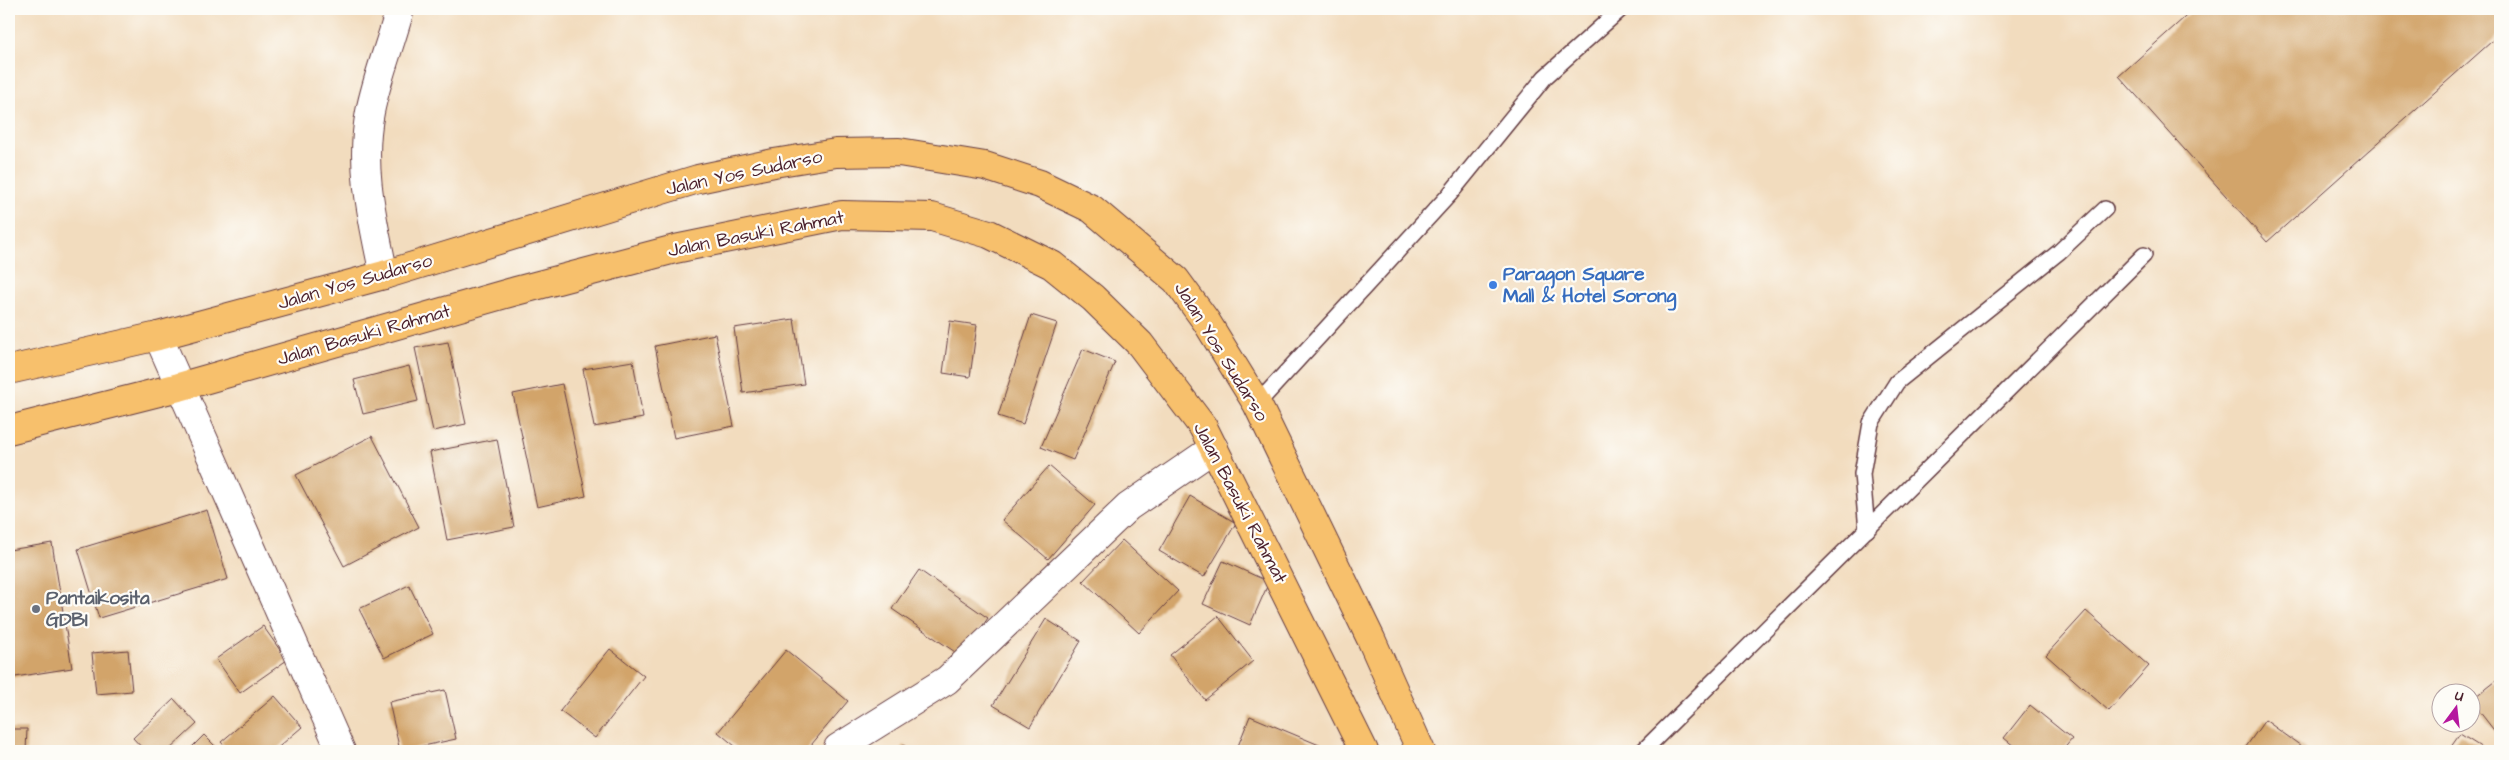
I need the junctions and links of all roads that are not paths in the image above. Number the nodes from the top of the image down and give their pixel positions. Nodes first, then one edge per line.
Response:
1 (400, 9) edge
2 (1621, 9) edge
3 (2105, 208) dead end
4 (2144, 255) dead end
5 (384, 275) junction
6 (158, 336) junction
7 (9, 370) edge
8 (178, 386) junction
9 (1257, 404) junction
10 (9, 430) edge
11 (1214, 448) junction
12 (1867, 530) junction
13 (838, 748) dead end
14 (341, 751) edge
15 (1364, 751) edge
16 (1421, 751) edge
17 (1643, 751) edge

1 - 5 street
2 - 9 lane
3 - 12 lane
4 - 12 lane
5 - 6 highway, Jalan Yos Sudarso
5 - 9 highway, Jalan Yos Sudarso
6 - 7 highway, Jalan Yos Sudarso
6 - 8 street
8 - 10 highway, Jalan Basuki Rahmat
8 - 11 highway, Jalan Basuki Rahmat
8 - 14 street
9 - 16 highway, Jalan Yos Sudarso
11 - 13 street
11 - 15 highway, Jalan Basuki Rahmat
12 - 17 lane

